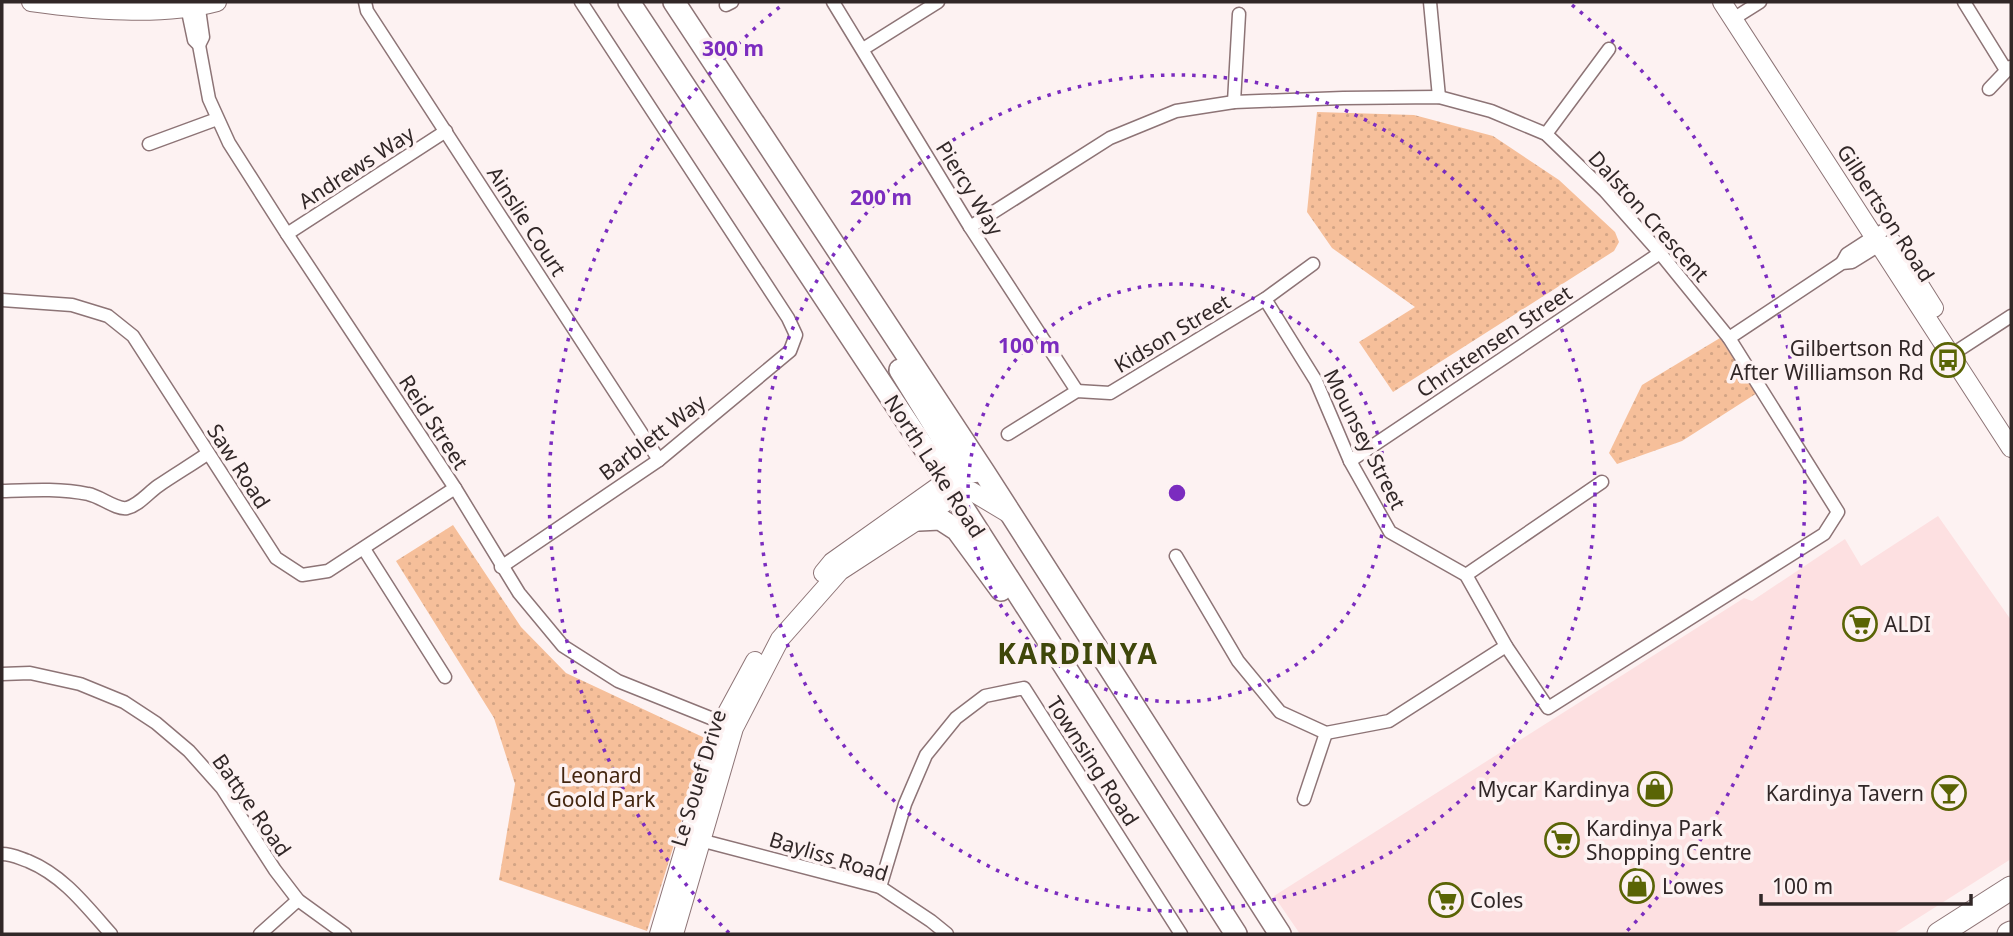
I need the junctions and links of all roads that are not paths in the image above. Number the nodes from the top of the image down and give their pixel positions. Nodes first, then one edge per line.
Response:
1 (32, 2) edge
2 (217, 2) edge
3 (365, 2) edge
4 (581, 2) edge
5 (629, 2) edge
6 (674, 2) edge
7 (833, 2) edge
8 (938, 2) edge
9 (1430, 2) edge
10 (1722, 2) edge
11 (1760, 2) edge
12 (1964, 2) edge
13 (193, 5) edge
14 (1738, 11) edge
15 (1239, 14) dead end
16 (863, 49) junction
17 (1609, 49) dead end
18 (2008, 68) edge
19 (1989, 89) dead end
20 (1439, 97) junction
21 (1234, 102) junction
22 (217, 119) junction
23 (446, 131) junction
24 (1546, 134) junction
25 (149, 144) dead end
26 (970, 227) junction
27 (287, 234) junction
28 (1882, 237) junction
29 (1660, 253) junction
30 (1313, 264) dead end
31 (1265, 299) junction
32 (2, 300) edge
33 (2011, 316) edge
34 (882, 318) junction
35 (1729, 338) junction
36 (1956, 352) junction
37 (1077, 391) junction
38 (2011, 428) edge
39 (1008, 435) dead end
40 (2011, 448) edge
41 (207, 454) junction
42 (659, 460) junction
43 (1350, 461) junction
44 (984, 472) junction
45 (1602, 482) dead end
46 (952, 484) junction
47 (455, 488) junction
48 (2, 491) edge
49 (1011, 515) junction
50 (919, 520) junction
51 (364, 549) junction
52 (1176, 556) dead end
53 (501, 567) junction
54 (1466, 575) junction
55 (1038, 625) junction
56 (1506, 646) junction
57 (2, 674) edge
58 (446, 677) dead end
59 (728, 725) junction
60 (1326, 733) junction
61 (1304, 799) dead end
62 (696, 839) junction
63 (2, 854) edge
64 (880, 887) junction
65 (2011, 888) edge
66 (298, 900) junction
67 (111, 934) edge
68 (260, 934) edge
69 (345, 934) edge
70 (659, 934) edge
71 (674, 934) edge
72 (947, 934) edge
73 (1181, 934) edge
74 (1236, 934) edge
75 (1280, 934) edge
76 (1939, 934) edge

1 - 13 street
2 - 13 street
3 - 23 street, Ainslie Court
4 - 42 street, Barblett Way
5 - 46 main road, North Lake Road
6 - 34 main road, North Lake Road
7 - 16 street, Piercy Way
8 - 16 street
9 - 20 street
10 - 14 street, Gilbertson Road
11 - 14 street
12 - 18 street
13 - 22 street, Reid Street
14 - 28 street, Gilbertson Road
15 - 21 street
16 - 26 street, Piercy Way
17 - 24 street
18 - 19 street
20 - 21 street, Dalston Crescent
20 - 24 street, Dalston Crescent
21 - 26 street, Dalston Crescent
22 - 25 street
22 - 27 street, Reid Street
23 - 27 street, Andrews Way
23 - 42 street, Ainslie Court
24 - 29 street, Dalston Crescent
26 - 37 street, Piercy Way
27 - 47 street, Reid Street
28 - 35 street
28 - 36 street, Gilbertson Road
29 - 35 street, Dalston Crescent
29 - 43 street, Christensen Street
30 - 31 street, Kidson Street
31 - 37 street, Kidson Street
31 - 43 street, Mounsey Street
32 - 41 street, Saw Road
33 - 36 street
34 - 44 main road, North Lake Road
34 - 46 main road
35 - 56 street, Dalston Crescent
36 - 38 street, Gilbertson Road
36 - 40 street, Gilbertson Road
37 - 39 street
41 - 48 street
41 - 51 street, Saw Road
42 - 53 street, Barblett Way
43 - 54 street, Mounsey Street
44 - 46 street, Le Souef Drive
44 - 49 main road, North Lake Road
45 - 54 street
46 - 49 street
46 - 50 street, Le Souef Drive
46 - 55 main road, North Lake Road
46 - 59 street, Le Souef Drive
47 - 51 street, Saw Road
47 - 53 street, Reid Street
49 - 75 main road, North Lake Road
50 - 55 main road
50 - 59 street, Le Souef Drive
51 - 58 street
52 - 60 street
53 - 59 street, Reid Street
54 - 56 street
55 - 74 main road, North Lake Road
56 - 60 street
57 - 66 street, Battye Road
59 - 62 street, Le Souef Drive
60 - 61 street
62 - 64 street, Bayliss Road
62 - 70 street, Le Souef Drive
62 - 71 street, Le Souef Drive
63 - 67 street
64 - 72 street, Bayliss Road
64 - 73 street, Townsing Road
65 - 76 highway
66 - 68 street
66 - 69 street, Battye Road

